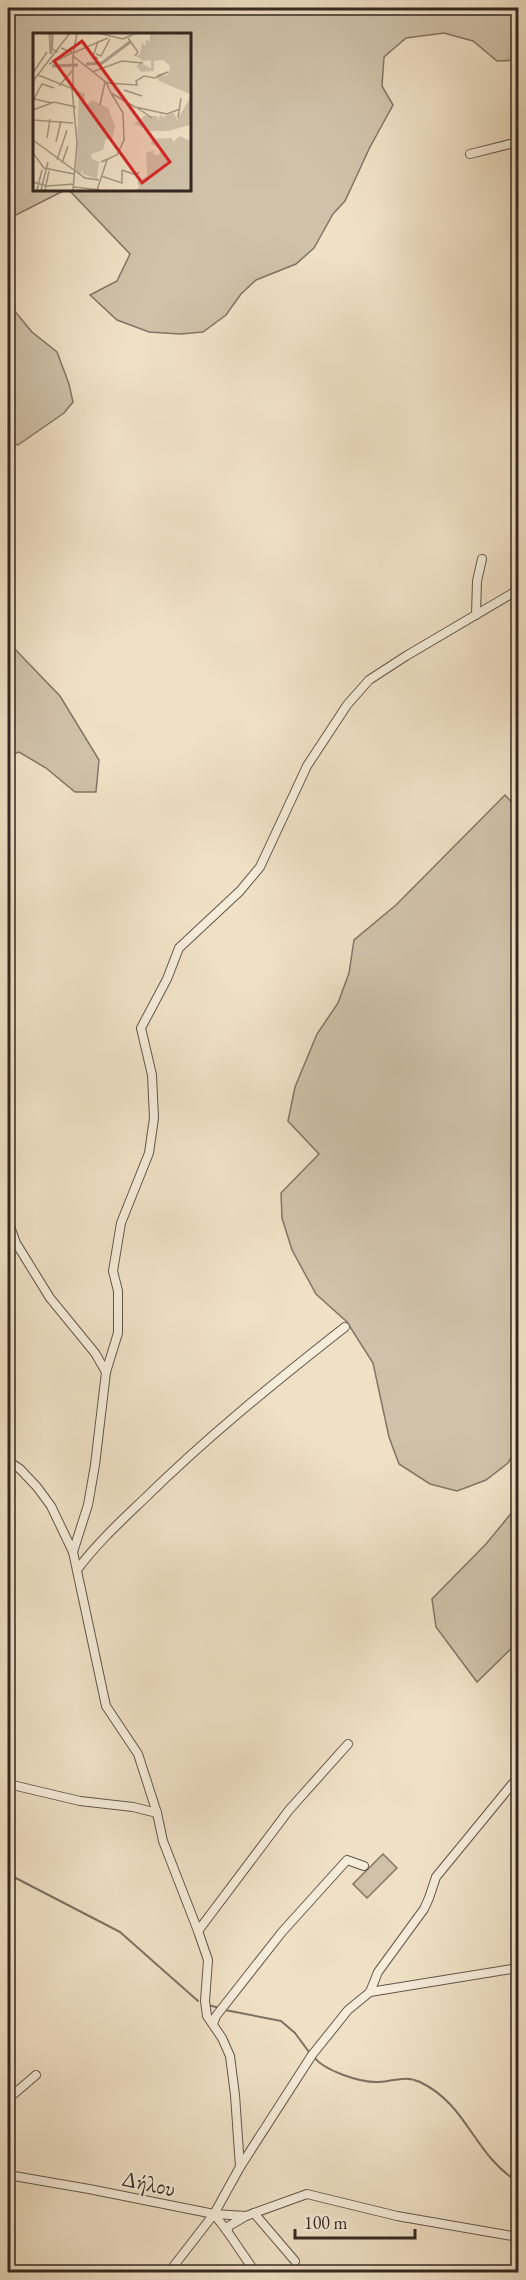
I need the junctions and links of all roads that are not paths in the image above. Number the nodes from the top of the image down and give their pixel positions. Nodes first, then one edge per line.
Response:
1 (519, 142) edge
2 (470, 154) dead end
3 (482, 560) dead end
4 (519, 590) edge
5 (476, 615) junction
6 (8, 1221) edge
7 (345, 1327) dead end
8 (106, 1372) junction
9 (8, 1461) edge
10 (73, 1552) junction
11 (77, 1570) junction
12 (348, 1744) dead end
13 (519, 1777) edge
14 (8, 1784) edge
15 (157, 1813) junction
16 (364, 1866) dead end
17 (198, 1931) junction
18 (519, 1968) edge
19 (370, 1992) junction
20 (214, 2020) junction
21 (36, 2075) dead end
22 (8, 2099) edge
23 (239, 2149) junction
24 (249, 2154) junction
25 (240, 2167) junction
26 (8, 2175) edge
27 (214, 2214) junction
28 (250, 2215) junction
29 (227, 2231) junction
30 (519, 2237) edge
31 (295, 2261) dead end
32 (169, 2272) edge
33 (255, 2272) edge

1 - 2 street
3 - 5 street
4 - 5 street
5 - 8 street
6 - 8 street
7 - 11 street
8 - 10 street
9 - 10 street
10 - 11 street
11 - 15 street
12 - 17 street
13 - 19 street
14 - 15 street
15 - 17 street
16 - 20 street
17 - 20 street
18 - 19 street
19 - 24 street
20 - 23 street
21 - 22 street
23 - 24 street
23 - 25 street
24 - 25 street
25 - 27 street
26 - 27 street, Δήλου
27 - 28 street, Δήλου
27 - 29 street
27 - 32 street
28 - 29 street
28 - 30 street
28 - 31 street
29 - 33 street

